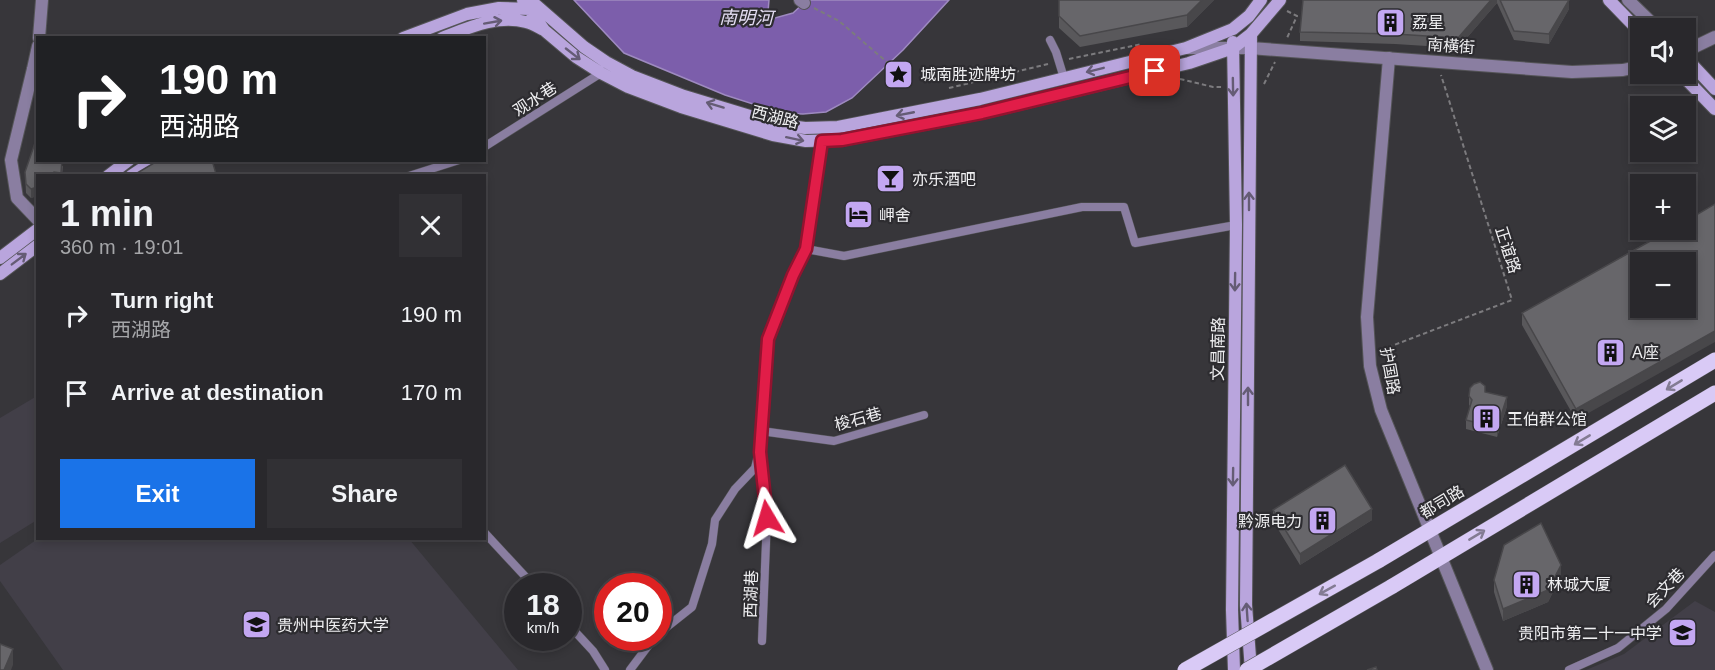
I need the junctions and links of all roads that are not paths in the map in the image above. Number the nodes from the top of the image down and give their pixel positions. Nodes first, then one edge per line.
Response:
1 (42, 0) edge
2 (1261, 0) edge
3 (1280, 0) edge
4 (1609, 0) edge
5 (1628, 0) edge
6 (528, 3) edge
7 (1647, 18) edge
8 (1630, 22) edge
9 (1233, 29) junction
10 (544, 30) junction
11 (1251, 34) junction
12 (39, 36) edge
13 (408, 36) edge
14 (447, 36) edge
15 (1715, 37) edge
16 (1050, 40) dead end
17 (1696, 46) edge
18 (1186, 48) junction
19 (1233, 48) junction
20 (1250, 48) junction
21 (36, 55) edge
22 (1389, 58) junction
23 (1630, 68) edge
24 (1696, 69) edge
25 (601, 73) junction
26 (1064, 78) junction
27 (1691, 84) edge
28 (1715, 89) edge
29 (1715, 109) edge
30 (827, 127) junction
31 (822, 141) junction
32 (486, 146) edge
33 (126, 162) edge
34 (152, 162) edge
35 (453, 162) edge
36 (111, 174) edge
37 (134, 174) edge
38 (414, 174) edge
39 (36, 218) edge
40 (1236, 225) junction
41 (36, 231) edge
42 (36, 246) edge
43 (806, 249) junction
44 (0, 258) edge
45 (0, 273) edge
46 (1715, 360) edge
47 (1715, 393) edge
48 (924, 415) dead end
49 (761, 431) junction
50 (760, 452) junction
51 (1430, 530) junction
52 (486, 534) edge
53 (1715, 555) edge
54 (1441, 557) junction
55 (522, 573) edge
56 (672, 623) edge
57 (582, 639) edge
58 (762, 641) dead end
59 (644, 651) edge
60 (605, 670) edge
61 (630, 670) edge
62 (1185, 670) edge
63 (1234, 670) edge
64 (1249, 670) edge
65 (1487, 670) edge
66 (1569, 670) edge

1 - 12 street
2 - 9 main road, 西湖路
3 - 11 main road, 西湖路
4 - 8 main road
5 - 7 street
6 - 10 main road, 西湖路
6 - 13 main road
30 -> 6 main road, 西湖路
9 - 18 main road, 西湖路
9 - 19 main road, 文昌南路
14 -> 10 main road
10 -> 25 main road, 西湖路
11 - 19 main road, 西湖路
11 - 20 main road, 文昌南路
15 - 17 street
16 - 26 lane
18 - 19 street, 南横街
18 -> 26 main road, 西湖路
19 - 20 street, 南横街
19 - 31 main road, 西湖路
19 -> 40 main road, 文昌南路
20 - 22 street, 南横街
64 -> 20 main road, 文昌南路
21 - 39 street
22 - 23 street, 南横街
22 - 51 street, 护国路
24 - 28 main road
25 -> 31 main road, 西湖路
25 - 32 lane, 观水巷
26 -> 30 main road, 西湖路
27 - 29 main road
30 - 31 lane, 西湖巷
31 - 43 lane, 西湖巷
33 - 36 main road
34 - 37 main road
35 - 38 lane
40 - 43 lane
40 -> 63 main road, 文昌南路
41 - 44 main road
45 -> 42 main road
43 - 49 lane, 西湖巷
46 -> 51 main road, 都司路
54 -> 47 main road
48 - 49 lane, 梭石巷
49 - 50 lane, 西湖巷
50 - 56 lane
50 - 58 lane, 西湖巷
51 - 54 street, 护国路
51 -> 62 main road, 都司路, bridge
52 - 55 lane
53 - 66 lane, 会文巷
54 - 64 main road, bridge
54 - 65 street, 护国路
57 - 60 lane
59 - 61 lane

